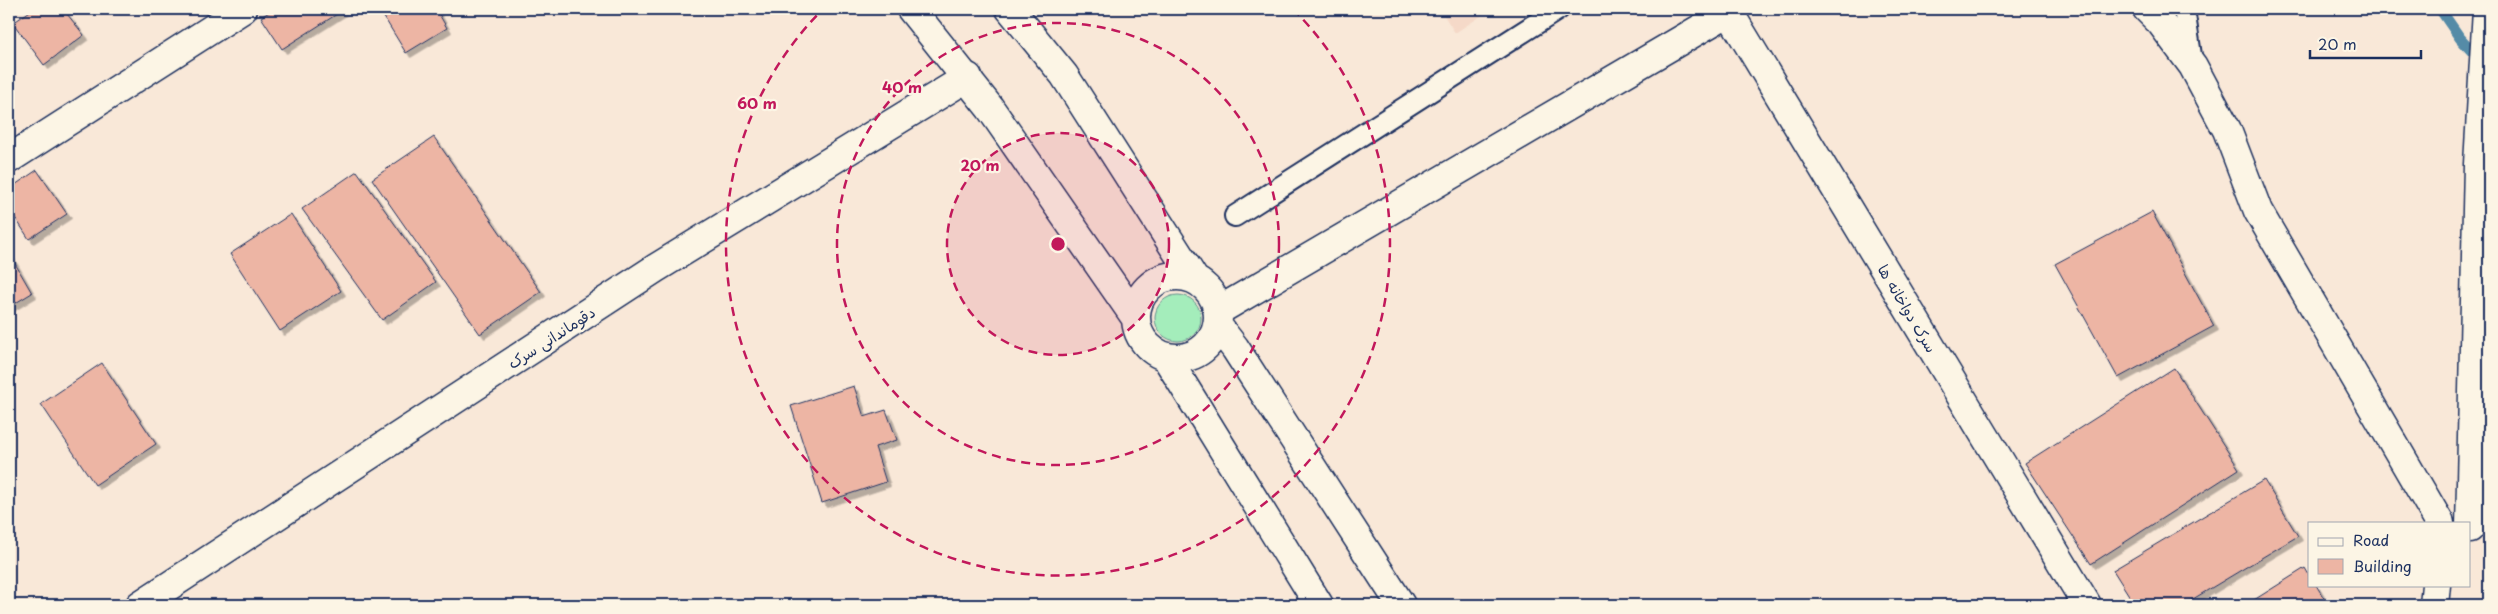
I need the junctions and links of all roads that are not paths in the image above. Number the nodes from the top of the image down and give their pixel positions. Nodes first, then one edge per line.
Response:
1 (243, 9) edge
2 (911, 9) edge
3 (1010, 9) edge
4 (1559, 9) edge
5 (2147, 9) edge
6 (2184, 9) edge
7 (2487, 9) edge
8 (1732, 10) edge
9 (2192, 66) junction
10 (968, 77) junction
11 (9, 160) edge
12 (1235, 216) dead end
13 (1195, 280) junction
14 (1135, 317) junction
15 (1218, 318) junction
16 (1166, 357) junction
17 (2489, 516) edge
18 (2439, 522) edge
19 (2470, 528) edge
20 (2436, 586) edge
21 (140, 605) edge
22 (1319, 605) edge
23 (1402, 605) edge
24 (2087, 605) edge
25 (2434, 605) edge

1 - 11 main road
2 - 10 main road
3 - 13 main road
4 - 12 lane
5 - 9 main road
6 - 9 lane
7 - 19 main road
8 - 15 main road
8 - 24 main road, سرک دواخانه ها
9 - 18 main road
10 - 14 main road
10 - 21 main road, دقوماندانی سرک
13 - 14 main road
13 - 15 main road
14 - 16 main road
15 - 16 main road
15 - 23 main road
16 - 22 main road
17 - 19 main road
20 - 25 main road

